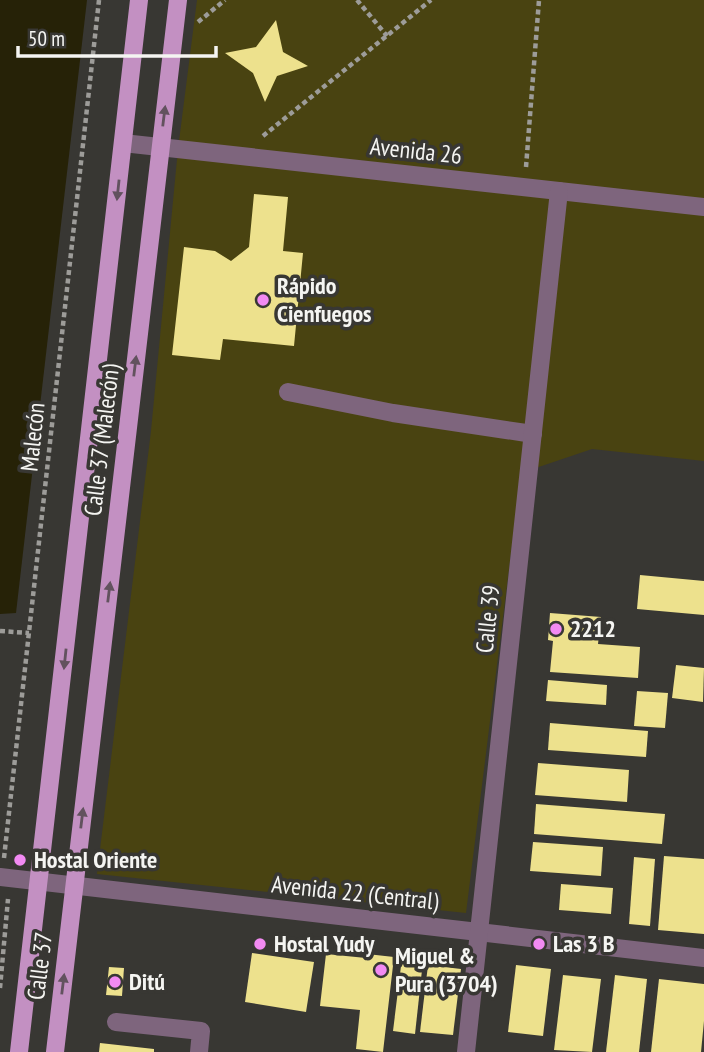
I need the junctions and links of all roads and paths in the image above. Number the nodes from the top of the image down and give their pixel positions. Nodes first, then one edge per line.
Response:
1 (99, 0) edge
2 (139, 0) edge
3 (177, 0) edge
4 (225, 0) edge
5 (357, 0) edge
6 (431, 0) edge
7 (539, 0) edge
8 (194, 24) dead end
9 (387, 36) junction
10 (123, 143) junction
11 (160, 147) junction
12 (238, 156) junction
13 (524, 187) junction
14 (559, 191) junction
15 (704, 206) edge
16 (288, 392) dead end
17 (533, 434) junction
18 (0, 631) edge
19 (29, 633) junction
20 (1, 882) edge
21 (40, 882) junction
22 (74, 886) junction
23 (479, 932) junction
24 (704, 958) edge
25 (0, 988) edge
26 (116, 1022) dead end
27 (19, 1052) edge
28 (55, 1052) edge
29 (199, 1052) edge
30 (466, 1052) edge

1 - 19 path, Malecón
2 - 10 main road, Calle 37 (Malecón)
11 -> 3 main road, Calle 37 (Malecón)
4 - 8 path
5 - 9 path
6 - 9 path
7 - 13 path
9 - 12 path
10 - 11 street, Avenida 26
10 -> 21 main road, Calle 37 (Malecón)
11 - 12 street, Avenida 26
22 -> 11 main road, Calle 37 (Malecón)
12 - 13 street, Avenida 26
13 - 14 street, Avenida 26
14 - 15 street, Avenida 26
14 - 17 street, Calle 39
16 - 17 street
17 - 23 street, Calle 39
18 - 19 path
19 - 20 path, Malecón
20 - 21 street, Avenida 22 (Central)
20 - 25 path, Malecón
21 - 22 street, Avenida 22 (Central)
21 - 27 main road, Calle 37
22 - 23 street, Avenida 22 (Central)
28 -> 22 main road, Calle 37
23 - 24 street, Avenida 22 (Central)
23 - 30 street, Calle 39
26 - 29 street

